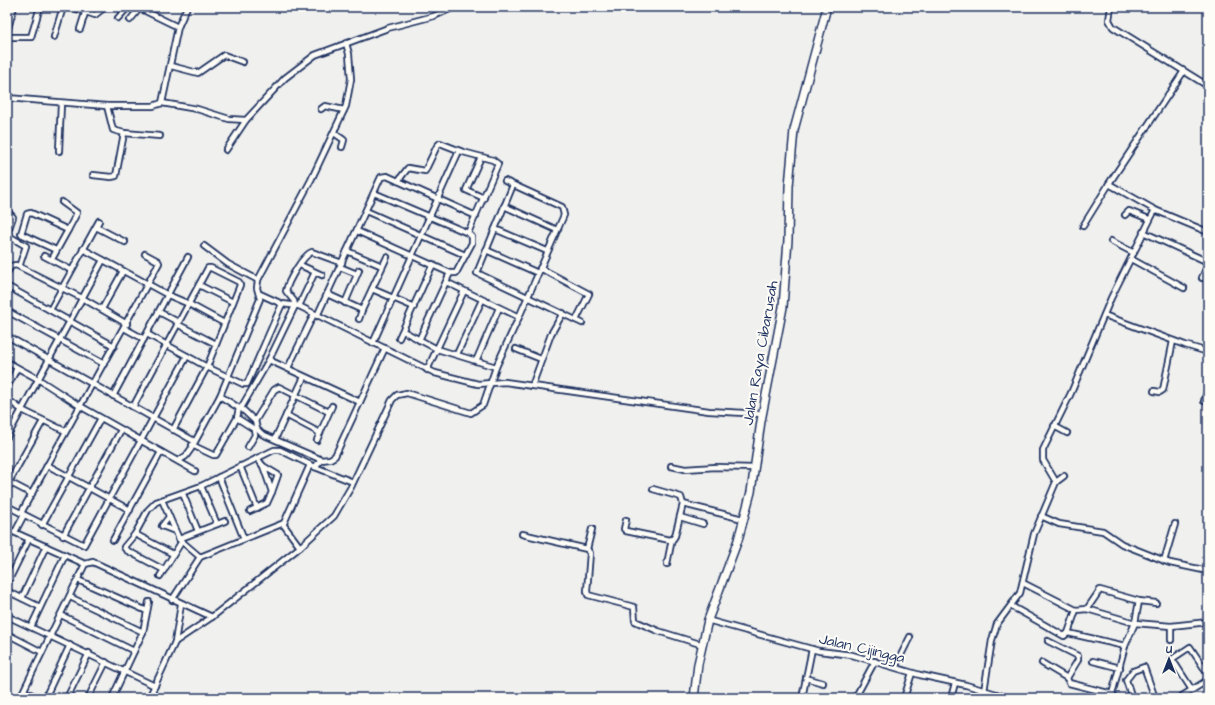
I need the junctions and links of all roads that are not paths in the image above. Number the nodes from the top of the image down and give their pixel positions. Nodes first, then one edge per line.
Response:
1 (14, 7) edge
2 (40, 7) edge
3 (63, 7) edge
4 (71, 7) edge
5 (105, 7) edge
6 (128, 7) edge
7 (186, 7) edge
8 (454, 7) edge
9 (826, 7) edge
10 (1111, 7) edge
11 (138, 8) edge
12 (86, 9) edge
13 (118, 18) dead end
14 (130, 20) dead end
15 (178, 27) junction
16 (80, 29) dead end
17 (7, 32) edge
18 (7, 37) edge
19 (54, 37) dead end
20 (346, 43) junction
21 (243, 62) dead end
22 (171, 66) junction
23 (1184, 71) junction
24 (1208, 86) edge
25 (7, 98) edge
26 (62, 103) junction
27 (162, 103) junction
28 (107, 106) junction
29 (321, 109) dead end
30 (344, 110) junction
31 (246, 120) junction
32 (124, 133) junction
33 (334, 133) junction
34 (160, 136) dead end
35 (342, 147) dead end
36 (226, 150) dead end
37 (59, 151) dead end
38 (459, 151) junction
39 (480, 157) junction
40 (93, 174) dead end
41 (398, 181) junction
42 (505, 181) dead end
43 (514, 185) junction
44 (1108, 185) junction
45 (374, 193) junction
46 (484, 198) junction
47 (437, 199) junction
48 (62, 202) dead end
49 (504, 206) junction
50 (1155, 210) junction
51 (7, 211) edge
52 (366, 211) junction
53 (1125, 215) dead end
54 (476, 216) junction
55 (429, 217) junction
56 (1149, 219) junction
57 (99, 221) dead end
58 (1083, 226) dead end
59 (96, 227) junction
60 (495, 229) junction
61 (68, 230) junction
62 (557, 230) junction
63 (357, 231) junction
64 (1143, 232) junction
65 (1208, 232) edge
66 (468, 233) junction
67 (7, 234) edge
68 (422, 235) junction
69 (1111, 241) dead end
70 (125, 242) dead end
71 (204, 246) dead end
72 (84, 249) junction
73 (56, 250) junction
74 (486, 250) junction
75 (348, 251) junction
76 (548, 251) junction
77 (1134, 253) junction
78 (145, 254) dead end
79 (412, 255) junction
80 (465, 255) junction
81 (44, 256) dead end
82 (188, 257) dead end
83 (387, 257) dead end
84 (52, 259) junction
85 (1131, 259) junction
86 (103, 260) junction
87 (1208, 263) edge
88 (20, 264) dead end
89 (300, 264) junction
90 (433, 264) junction
91 (341, 265) junction
92 (382, 266) junction
93 (540, 268) junction
94 (71, 270) junction
95 (123, 271) junction
96 (315, 272) junction
97 (7, 273) edge
98 (450, 273) junction
99 (538, 273) junction
100 (322, 275) dead end
101 (1202, 278) dead end
102 (258, 280) junction
103 (446, 282) junction
104 (148, 284) junction
105 (199, 285) junction
106 (7, 286) edge
107 (62, 288) junction
108 (1184, 288) dead end
109 (372, 289) junction
110 (464, 291) junction
111 (260, 294) junction
112 (327, 294) junction
113 (168, 295) junction
114 (529, 296) junction
115 (82, 298) junction
116 (393, 298) junction
117 (482, 300) junction
118 (233, 302) junction
119 (345, 303) junction
120 (188, 304) junction
121 (282, 304) junction
122 (297, 306) junction
123 (414, 307) junction
124 (499, 308) junction
125 (102, 309) junction
126 (50, 310) junction
127 (362, 310) junction
128 (7, 311) edge
129 (159, 312) junction
130 (563, 313) junction
131 (1104, 314) junction
132 (316, 315) junction
133 (519, 317) junction
134 (358, 320) dead end
135 (576, 320) junction
136 (70, 321) junction
137 (178, 323) junction
138 (224, 323) junction
139 (582, 323) dead end
140 (125, 326) junction
141 (403, 331) junction
142 (147, 334) junction
143 (7, 336) edge
144 (399, 338) dead end
145 (144, 339) junction
146 (60, 340) junction
147 (419, 340) junction
148 (1173, 341) junction
149 (373, 343) junction
150 (216, 344) junction
151 (166, 345) junction
152 (114, 346) junction
153 (384, 348) junction
154 (437, 349) junction
155 (516, 349) dead end
156 (1208, 352) edge
157 (457, 354) junction
158 (187, 356) junction
159 (541, 358) junction
160 (49, 359) junction
161 (269, 360) junction
162 (476, 361) junction
163 (7, 362) edge
164 (104, 364) junction
165 (207, 367) junction
166 (496, 367) junction
167 (17, 368) junction
168 (288, 368) junction
169 (427, 370) junction
170 (304, 377) junction
171 (228, 378) junction
172 (38, 380) junction
173 (93, 383) junction
174 (532, 386) junction
175 (7, 388) edge
176 (488, 389) junction
177 (1208, 389) edge
178 (1154, 391) dead end
179 (113, 396) junction
180 (220, 396) junction
181 (295, 396) junction
182 (7, 400) edge
183 (1204, 400) dead end
184 (360, 402) junction
185 (80, 406) junction
186 (332, 406) dead end
187 (133, 407) junction
188 (22, 410) junction
189 (329, 412) junction
190 (286, 415) junction
191 (760, 417) junction
192 (101, 418) junction
193 (237, 418) junction
194 (153, 419) junction
195 (43, 420) junction
196 (255, 422) junction
197 (1054, 426) junction
198 (121, 430) junction
199 (173, 430) junction
200 (65, 431) junction
201 (320, 432) junction
202 (758, 433) junction
203 (1067, 433) dead end
204 (7, 437) edge
205 (275, 439) junction
206 (141, 440) junction
207 (317, 440) dead end
208 (193, 443) junction
209 (248, 447) dead end
210 (161, 452) junction
211 (257, 458) junction
212 (322, 460) junction
213 (178, 461) junction
214 (48, 465) junction
215 (310, 465) junction
216 (240, 466) junction
217 (262, 466) junction
218 (671, 466) dead end
219 (315, 467) junction
220 (754, 468) junction
221 (195, 471) dead end
222 (69, 476) junction
223 (1064, 476) dead end
224 (220, 477) junction
225 (8, 481) edge
226 (354, 482) junction
227 (1056, 482) junction
228 (201, 486) junction
229 (90, 487) junction
230 (653, 489) dead end
231 (272, 492) junction
232 (32, 494) junction
233 (183, 494) junction
234 (110, 499) junction
235 (162, 500) junction
236 (683, 504) junction
237 (7, 506) edge
238 (257, 508) junction
239 (130, 510) junction
240 (250, 511) dead end
241 (23, 515) junction
242 (1041, 516) junction
243 (168, 517) junction
244 (680, 517) junction
245 (743, 519) junction
246 (626, 520) dead end
247 (225, 521) dead end
248 (216, 524) junction
249 (283, 524) junction
250 (703, 524) dead end
251 (1175, 524) dead end
252 (42, 525) junction
253 (592, 529) dead end
254 (11, 531) edge
255 (175, 531) junction
256 (198, 531) junction
257 (135, 534) junction
258 (522, 534) dead end
259 (64, 536) junction
260 (29, 539) junction
261 (244, 539) junction
262 (672, 539) junction
263 (7, 540) edge
264 (113, 540) dead end
265 (180, 540) junction
266 (46, 546) junction
267 (300, 547) junction
268 (587, 549) junction
269 (173, 554) junction
270 (65, 555) junction
271 (200, 557) junction
272 (1164, 561) junction
273 (85, 564) junction
274 (667, 564) dead end
275 (164, 570) junction
276 (1208, 571) edge
277 (160, 576) dead end
278 (78, 580) junction
279 (1023, 583) junction
280 (7, 584) edge
281 (7, 591) edge
282 (70, 597) junction
283 (22, 598) junction
284 (172, 600) junction
285 (1139, 601) junction
286 (149, 602) dead end
287 (1156, 603) dead end
288 (181, 604) junction
289 (1011, 606) junction
290 (40, 607) junction
291 (1087, 609) junction
292 (1076, 610) junction
293 (147, 611) junction
294 (61, 615) junction
295 (7, 616) edge
296 (212, 617) junction
297 (708, 620) junction
298 (1208, 622) edge
299 (1134, 623) junction
300 (1171, 626) junction
301 (30, 627) junction
302 (143, 632) junction
303 (1068, 633) junction
304 (9, 635) dead end
305 (50, 636) junction
306 (910, 637) dead end
307 (1171, 640) dead end
308 (1048, 641) dead end
309 (175, 642) junction
310 (700, 644) junction
311 (70, 645) junction
312 (1125, 646) junction
313 (812, 649) junction
314 (134, 650) junction
315 (42, 652) junction
316 (89, 653) junction
317 (875, 661) junction
318 (1093, 661) dead end
319 (106, 662) junction
320 (1042, 663) dead end
321 (895, 667) junction
322 (1120, 668) junction
323 (125, 672) junction
324 (912, 673) junction
325 (1208, 674) edge
326 (806, 678) junction
327 (1067, 678) junction
328 (1208, 680) edge
329 (955, 683) junction
330 (823, 684) dead end
331 (155, 686) junction
332 (985, 690) junction
333 (1192, 690) junction
334 (24, 691) junction
335 (1114, 696) edge
336 (20, 698) edge
337 (39, 698) edge
338 (45, 698) edge
339 (67, 698) edge
340 (88, 698) edge
341 (112, 698) edge
342 (149, 698) edge
343 (695, 698) edge
344 (802, 698) edge
345 (855, 698) edge
346 (904, 698) edge
347 (951, 698) edge
348 (983, 698) edge
349 (1010, 698) edge
350 (1132, 698) edge
351 (1155, 698) edge
352 (1179, 698) edge

1 - 17 street
2 - 18 street
3 - 19 street
4 - 12 street
5 - 12 street
6 - 13 street
7 - 15 street
8 - 20 street
9 - 191 main road, Jalan Raya Cibarusah
10 - 23 street
11 - 14 street
11 - 15 street
12 - 16 street
15 - 22 street
20 - 30 street
20 - 31 street
21 - 22 street
22 - 27 street
23 - 24 street
23 - 44 street
25 - 26 street
26 - 28 street
26 - 37 street
27 - 28 street
27 - 31 street
28 - 32 street
29 - 30 street
30 - 33 street
31 - 36 street
32 - 34 street
32 - 40 street
33 - 35 street
33 - 102 street
38 - 39 street
38 - 41 street
38 - 47 street
39 - 46 street
39 - 46 street
41 - 45 street
41 - 47 street
42 - 43 street
43 - 49 street
43 - 62 street
44 - 50 street
44 - 58 street
45 - 52 street
45 - 55 street
46 - 54 street
47 - 54 street
47 - 55 street
48 - 61 street
49 - 60 street
49 - 62 street
50 - 56 street
50 - 65 street
51 - 67 street
52 - 63 street
52 - 68 street
53 - 56 street
54 - 66 street
55 - 66 street
55 - 68 street
56 - 64 street
57 - 59 street
59 - 70 street
59 - 72 street
60 - 74 street
60 - 76 street
61 - 73 street
61 - 73 street
62 - 76 street
63 - 75 street
63 - 79 street
64 - 77 street
64 - 87 street
66 - 80 street
67 - 88 street
68 - 79 street
68 - 80 street
69 - 77 street
71 - 102 street
72 - 86 street
72 - 94 street
73 - 84 street
74 - 99 street
74 - 114 street
75 - 91 street
75 - 92 street
76 - 93 street
77 - 85 street
78 - 104 street
79 - 90 street
79 - 116 street
80 - 98 street
81 - 84 street
82 - 113 street
83 - 92 street
84 - 94 street
85 - 108 street
85 - 131 street
86 - 95 street
86 - 115 street
87 - 101 street
89 - 91 street
89 - 96 street
89 - 122 street
90 - 98 street
90 - 123 street
91 - 112 street
91 - 119 street
92 - 109 street
93 - 99 street
93 - 135 street
94 - 107 street
95 - 104 street
95 - 125 street
96 - 100 street
96 - 122 street
97 - 107 street
98 - 103 street
99 - 114 street
102 - 111 street
103 - 110 street
103 - 147 street
104 - 113 street
104 - 140 street
105 - 118 street
105 - 118 street
105 - 120 street
106 - 126 street
107 - 115 street
107 - 126 street
109 - 116 street
109 - 127 street
110 - 117 street
110 - 154 street
111 - 121 street
111 - 171 street
112 - 119 street
112 - 132 street
113 - 120 street
113 - 129 street
114 - 130 street
114 - 133 street
115 - 125 street
115 - 136 street
116 - 123 street
116 - 149 street
117 - 124 street
117 - 157 street
118 - 138 street
119 - 127 street
120 - 137 street
120 - 138 street
121 - 122 street
121 - 171 street
122 - 132 street
122 - 161 street
123 - 141 street
124 - 133 street
124 - 162 street
125 - 140 street
126 - 136 street
127 - 134 street
128 - 146 street
129 - 137 street
129 - 142 street
130 - 135 street
130 - 159 street
131 - 148 street
131 - 197 street
132 - 149 street
132 - 168 street
133 - 166 street
135 - 139 street
136 - 146 street
136 - 152 street
137 - 150 street
137 - 151 street
138 - 150 street
140 - 145 street
140 - 152 street
141 - 144 street
141 - 147 street
142 - 145 street
142 - 151 street
143 - 160 street
145 - 179 street
146 - 160 street
146 - 164 street
147 - 154 street
148 - 156 street
148 - 178 street
149 - 153 street
150 - 165 street
151 - 158 street
151 - 187 street
152 - 164 street
153 - 169 street
153 - 184 street
154 - 157 street
154 - 169 street
155 - 159 street
157 - 162 street
158 - 165 street
158 - 194 street
159 - 174 street
160 - 172 street
160 - 173 street
161 - 168 street
161 - 196 street
162 - 166 street
163 - 167 street
164 - 173 street
165 - 171 street
165 - 199 street
166 - 176 street
167 - 172 street
167 - 175 street
168 - 170 street
169 - 176 street
170 - 181 street
170 - 184 street
171 - 180 street
172 - 185 street
172 - 188 street
173 - 179 street
173 - 185 street
174 - 176 street
174 - 191 street
176 - 226 street
177 - 183 street
179 - 187 street
180 - 193 street
180 - 208 street
181 - 189 street
181 - 190 street
181 - 196 street
182 - 188 street
184 - 212 street
185 - 192 street
185 - 200 street
186 - 189 street
187 - 194 street
188 - 195 street
188 - 204 street
189 - 201 street
190 - 201 street
190 - 205 street
191 - 202 main road, Jalan Raya Cibarusah
192 - 198 street
192 - 222 street
193 - 208 street
193 - 209 street
194 - 199 street
194 - 206 street
195 - 200 street
195 - 225 street
196 - 205 street
197 - 203 street
197 - 227 street
198 - 206 street
198 - 229 street
199 - 208 street
200 - 214 street
201 - 207 street
202 - 220 main road, Jalan Raya Cibarusah
202 - 297 main road, Jalan Raya Cibarusah
205 - 212 street
206 - 210 street
206 - 234 street
208 - 213 street
210 - 213 street
210 - 239 street
211 - 215 street
211 - 216 street
211 - 217 street
212 - 219 street
213 - 221 street
214 - 222 street
214 - 232 street
215 - 219 street
215 - 249 street
216 - 224 street
216 - 238 street
217 - 231 street
217 - 231 street
218 - 220 street
219 - 226 street
220 - 245 main road, Jalan Raya Cibarusah
222 - 229 street
222 - 252 street
223 - 227 street
224 - 228 street
224 - 261 street
225 - 232 street
226 - 267 street
227 - 242 street
228 - 233 street
228 - 248 street
229 - 234 street
229 - 259 street
230 - 236 street
231 - 238 street
232 - 241 street
233 - 235 street
233 - 256 street
234 - 239 street
234 - 259 street
235 - 243 street
235 - 257 street
236 - 244 street
236 - 245 street
237 - 241 street
238 - 240 street
239 - 264 street
241 - 252 street
241 - 254 street
242 - 272 street
242 - 279 street
243 - 255 street
243 - 255 street
244 - 250 street
244 - 262 street
245 - 297 main road, Jalan Raya Cibarusah
246 - 262 street
247 - 248 street
248 - 256 street
249 - 261 street
249 - 267 street
251 - 272 street
252 - 259 street
253 - 268 street
254 - 260 street
254 - 263 street
255 - 265 street
256 - 265 street
257 - 269 street
257 - 275 street
258 - 268 street
260 - 266 street
260 - 280 street
261 - 271 street
262 - 274 street
265 - 269 street
265 - 271 street
266 - 270 street
266 - 283 street
267 - 296 street
268 - 310 street
269 - 275 street
270 - 273 street
270 - 290 street
271 - 284 street
272 - 276 street
273 - 278 street
273 - 284 street
275 - 277 street
278 - 282 street
278 - 293 street
279 - 289 street
279 - 292 street
281 - 283 street
282 - 294 street
282 - 302 street
283 - 290 street
284 - 288 street
285 - 287 street
285 - 291 street
285 - 299 street
286 - 293 street
288 - 296 street
288 - 309 street
289 - 303 street
289 - 332 street
290 - 301 street
291 - 292 street
291 - 299 street
292 - 303 street
293 - 302 street
294 - 305 street
294 - 314 street
295 - 301 street
296 - 309 street
297 - 310 main road, Jalan Raya Cibarusah
297 - 313 street, Jalan Cijingga
297 - 343 main road, Jalan Raya Cibarusah
298 - 300 street
299 - 300 street
299 - 312 street
300 - 307 street
301 - 305 street
302 - 314 street
303 - 312 street
304 - 315 street
305 - 311 street
305 - 315 street
306 - 321 street
308 - 327 street
309 - 331 street
310 - 343 main road, Jalan Raya Cibarusah
311 - 316 street
311 - 338 street
312 - 322 street
313 - 317 street, Jalan Cijingga
313 - 326 street
314 - 323 street
315 - 334 street
316 - 319 street
316 - 339 street
317 - 321 street, Jalan Cijingga
317 - 345 street
318 - 322 street
319 - 323 street
319 - 340 street
320 - 327 street
321 - 324 street, Jalan Cijingga
322 - 335 street
323 - 331 street
323 - 341 street
324 - 329 street, Jalan Cijingga
324 - 346 street
325 - 333 street
326 - 330 street
326 - 344 street
327 - 335 street
328 - 333 street
329 - 332 street, Jalan Cijingga
329 - 347 street
331 - 342 street
332 - 348 street
332 - 349 street, Jalan Cijingga
333 - 352 street
334 - 336 street
334 - 337 street
350 - 351 street

